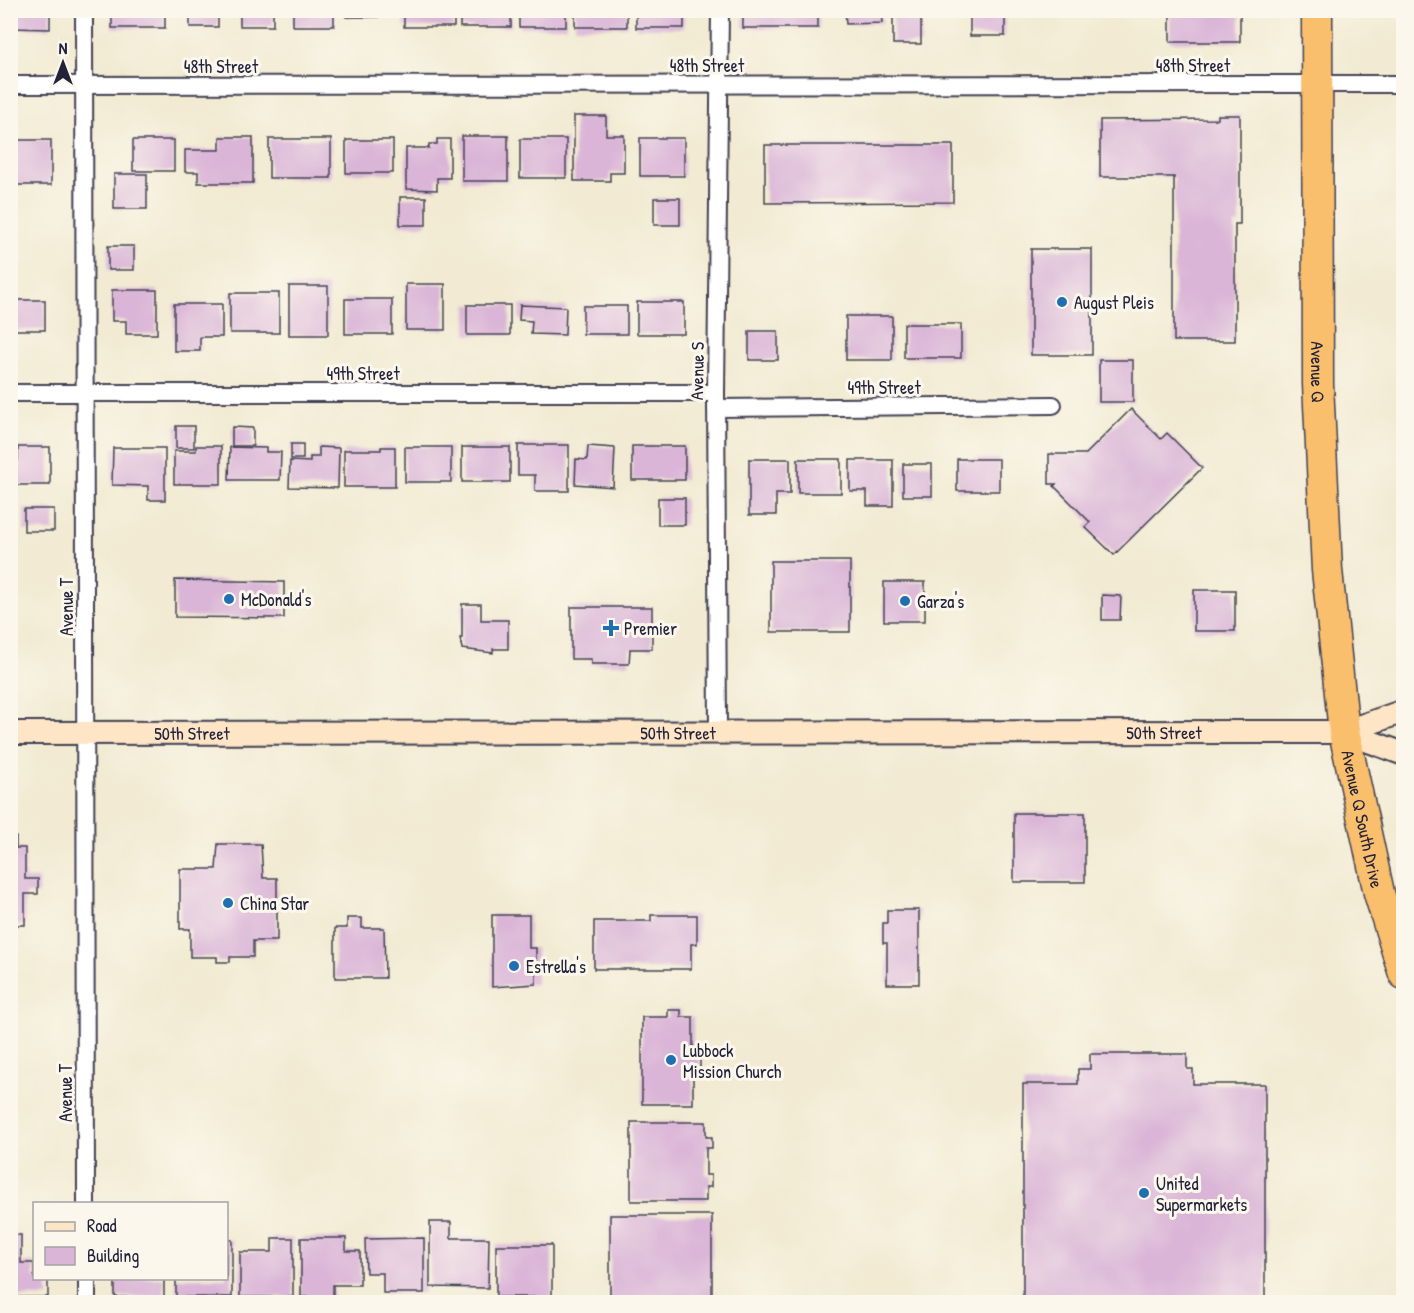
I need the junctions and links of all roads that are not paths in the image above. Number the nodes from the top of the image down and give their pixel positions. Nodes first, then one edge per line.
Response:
1 (84, 10) edge
2 (720, 10) edge
3 (1317, 10) edge
4 (1318, 84) junction
5 (1404, 84) edge
6 (10, 85) edge
7 (84, 85) junction
8 (720, 85) junction
9 (10, 393) edge
10 (86, 393) junction
11 (716, 400) junction
12 (1053, 405) dead end
13 (1404, 711) edge
14 (718, 732) junction
15 (1344, 732) junction
16 (10, 733) edge
17 (85, 733) junction
18 (1404, 754) edge
19 (1404, 974) edge
20 (86, 1202) edge
21 (87, 1280) edge
22 (87, 1302) edge

1 - 7 street, Avenue T
2 - 8 street, Avenue S
3 - 4 highway, Avenue Q
4 - 5 street, 48th Street
4 - 8 street, 48th Street
4 - 15 highway, Avenue Q
6 - 7 street, 48th Street
7 - 8 street, 48th Street
7 - 10 street, Avenue T
8 - 11 street, Avenue S
9 - 10 street, 49th Street
10 - 11 street, 49th Street
10 - 17 street, Avenue T
11 - 12 street, 49th Street
11 - 14 street, Avenue S
13 - 15 main road, 50th Street
14 - 15 main road, 50th Street
14 - 17 main road, 50th Street
15 - 18 main road, 50th Street
15 - 19 highway, Avenue Q South Drive
16 - 17 main road, 50th Street
17 - 20 street, Avenue T
21 - 22 street

